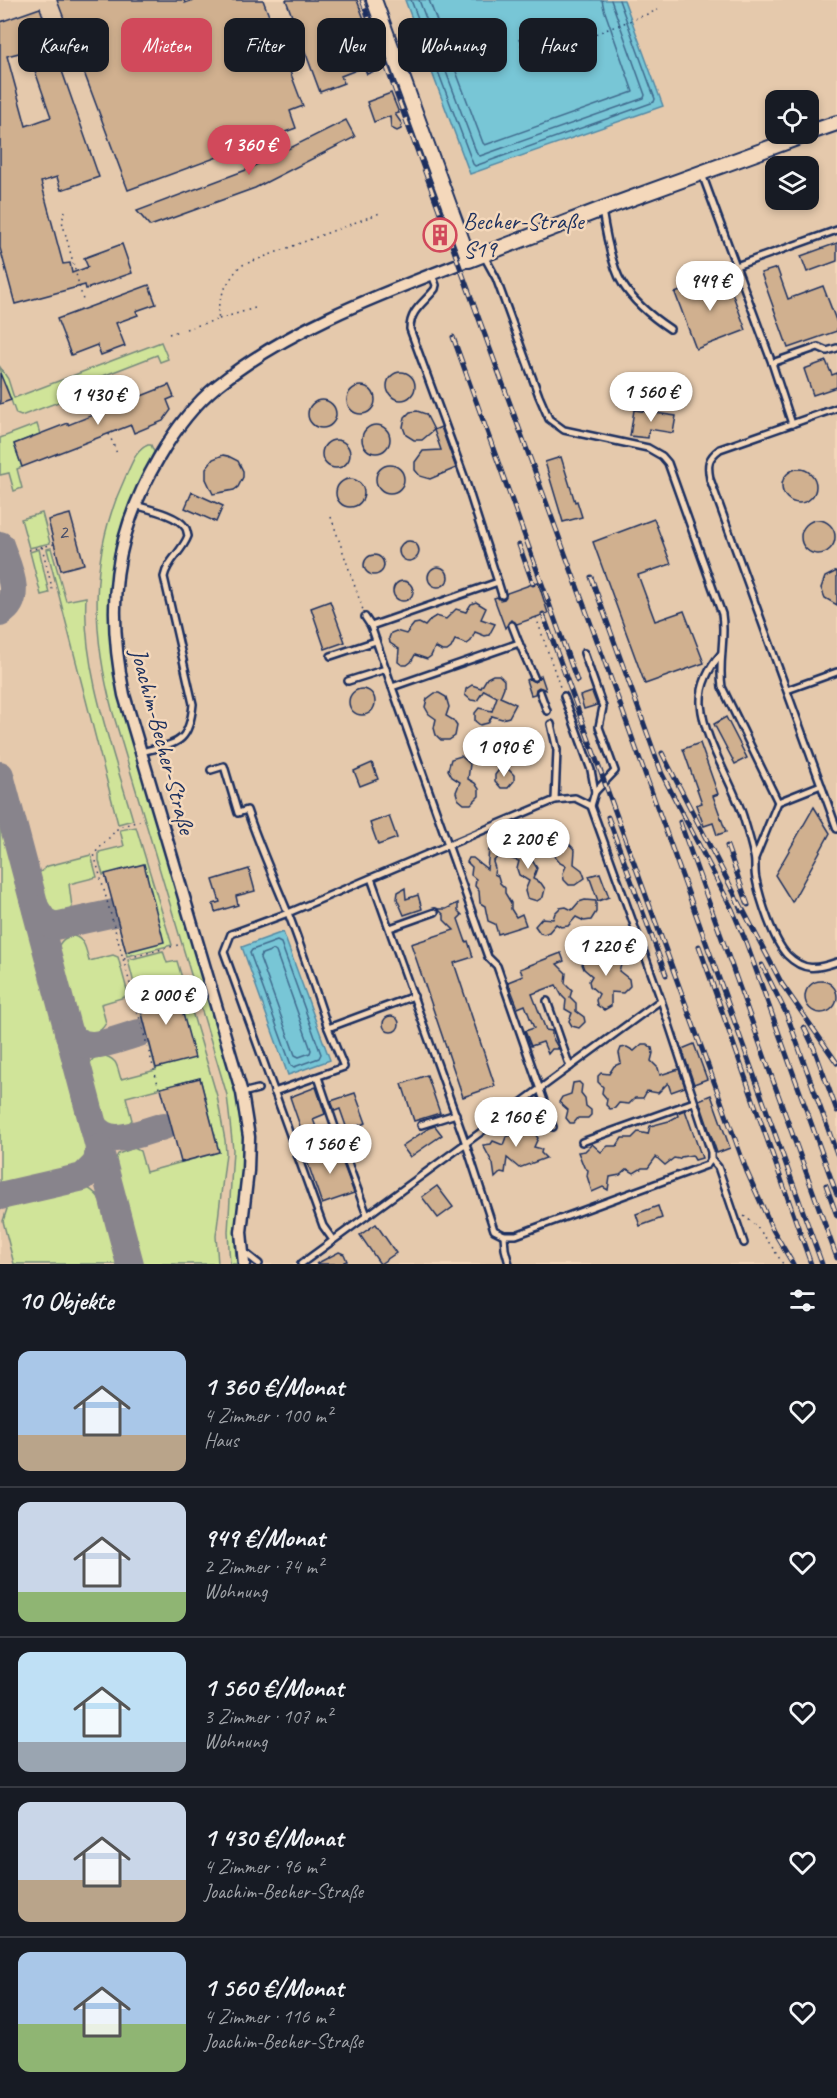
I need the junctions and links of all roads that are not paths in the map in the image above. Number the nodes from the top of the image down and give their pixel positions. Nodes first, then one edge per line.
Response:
1 (374, 0) edge
2 (837, 124) edge
3 (819, 130) edge
4 (778, 144) edge
5 (701, 172) junction
6 (602, 208) junction
7 (837, 230) edge
8 (483, 255) junction
9 (469, 260) junction
10 (736, 266) junction
11 (432, 275) junction
12 (670, 329) dead end
13 (837, 348) edge
14 (772, 363) junction
15 (837, 408) edge
16 (792, 424) junction
17 (135, 505) junction
18 (498, 582) junction
19 (502, 595) dead end
20 (365, 617) road end
21 (371, 626) junction
22 (512, 626) dead end
23 (376, 641) junction
24 (519, 643) junction
25 (584, 653) dead end
26 (722, 653) junction
27 (331, 656) dead end
28 (386, 669) junction
29 (837, 672) edge
30 (534, 677) dead end
31 (348, 681) dead end
32 (392, 687) junction
33 (787, 690) junction
34 (540, 692) dead end
35 (564, 696) road end
36 (547, 711) dead end
37 (551, 724) dead end
38 (141, 752) junction
39 (211, 770) dead end
40 (821, 785) junction
41 (595, 792) junction
42 (555, 800) junction
43 (778, 802) junction
44 (591, 806) junction
45 (837, 829) edge
46 (449, 844) junction
47 (755, 858) junction
48 (371, 878) junction
49 (435, 912) dead end
50 (288, 913) junction
51 (390, 928) junction
52 (837, 962) edge
53 (414, 996) junction
54 (661, 1000) junction
55 (548, 1001) dead end
56 (328, 1028) junction
57 (570, 1067) junction
58 (318, 1077) junction
59 (258, 1089) dead end
60 (540, 1090) junction
61 (274, 1092) junction
62 (242, 1093) junction
63 (694, 1102) junction
64 (456, 1113) junction
65 (421, 1125) dead end
66 (553, 1127) dead end
67 (339, 1139) junction
68 (582, 1142) dead end
69 (466, 1144) junction
70 (297, 1155) junction
71 (711, 1159) junction
72 (367, 1215) junction
73 (504, 1235) junction
74 (333, 1240) junction
75 (744, 1243) dead end
76 (242, 1249) junction
77 (244, 1264) edge
78 (259, 1264) edge
79 (301, 1264) edge
80 (509, 1264) edge

1 - 9 street
2 - 3 street
4 - 5 street
5 - 6 street
5 - 10 lane
6 - 8 street
6 - 12 lane
7 - 10 lane
8 - 9 street
8 - 26 lane
9 - 11 street, Joachim-Becher-Straße
10 - 14 lane
11 - 17 street, Joachim-Becher-Straße
11 - 18 lane
13 - 14 lane
14 - 16 lane
15 - 16 lane
16 - 33 lane
17 - 38 street, Joachim-Becher-Straße
17 - 38 lane
18 - 19 lane
18 - 21 lane
20 - 21 lane
21 - 23 lane
22 - 24 lane
23 - 27 lane
23 - 28 lane
24 - 30 lane
24 - 32 lane
25 - 41 lane
26 - 43 lane
26 - 47 lane
28 - 31 lane
28 - 32 lane
29 - 33 lane
32 - 46 lane
33 - 40 lane
34 - 36 lane
35 - 41 lane
37 - 42 lane
38 - 62 street, Joachim-Becher-Straße
39 - 50 lane
40 - 43 lane
40 - 45 lane
41 - 44 lane
42 - 44 lane
42 - 46 lane
43 - 47 lane
44 - 54 lane
46 - 48 lane
46 - 60 lane
47 - 52 lane
48 - 50 lane
48 - 51 lane
49 - 51 lane
50 - 56 lane
50 - 61 lane
51 - 53 lane
53 - 56 lane
53 - 64 lane
54 - 57 lane
54 - 63 lane
55 - 57 lane
56 - 58 lane
57 - 60 lane
58 - 61 lane
58 - 67 lane
59 - 62 lane
60 - 66 lane
60 - 69 lane
61 - 70 lane
62 - 76 street, Joachim-Becher-Straße
63 - 68 lane
63 - 71 lane
64 - 65 lane
64 - 69 lane
67 - 70 lane
67 - 72 lane
69 - 72 lane
69 - 73 lane
70 - 74 lane
71 - 73 lane
71 - 75 lane
72 - 74 lane
73 - 80 lane
74 - 79 lane
76 - 77 street, Joachim-Becher-Straße
76 - 78 lane

